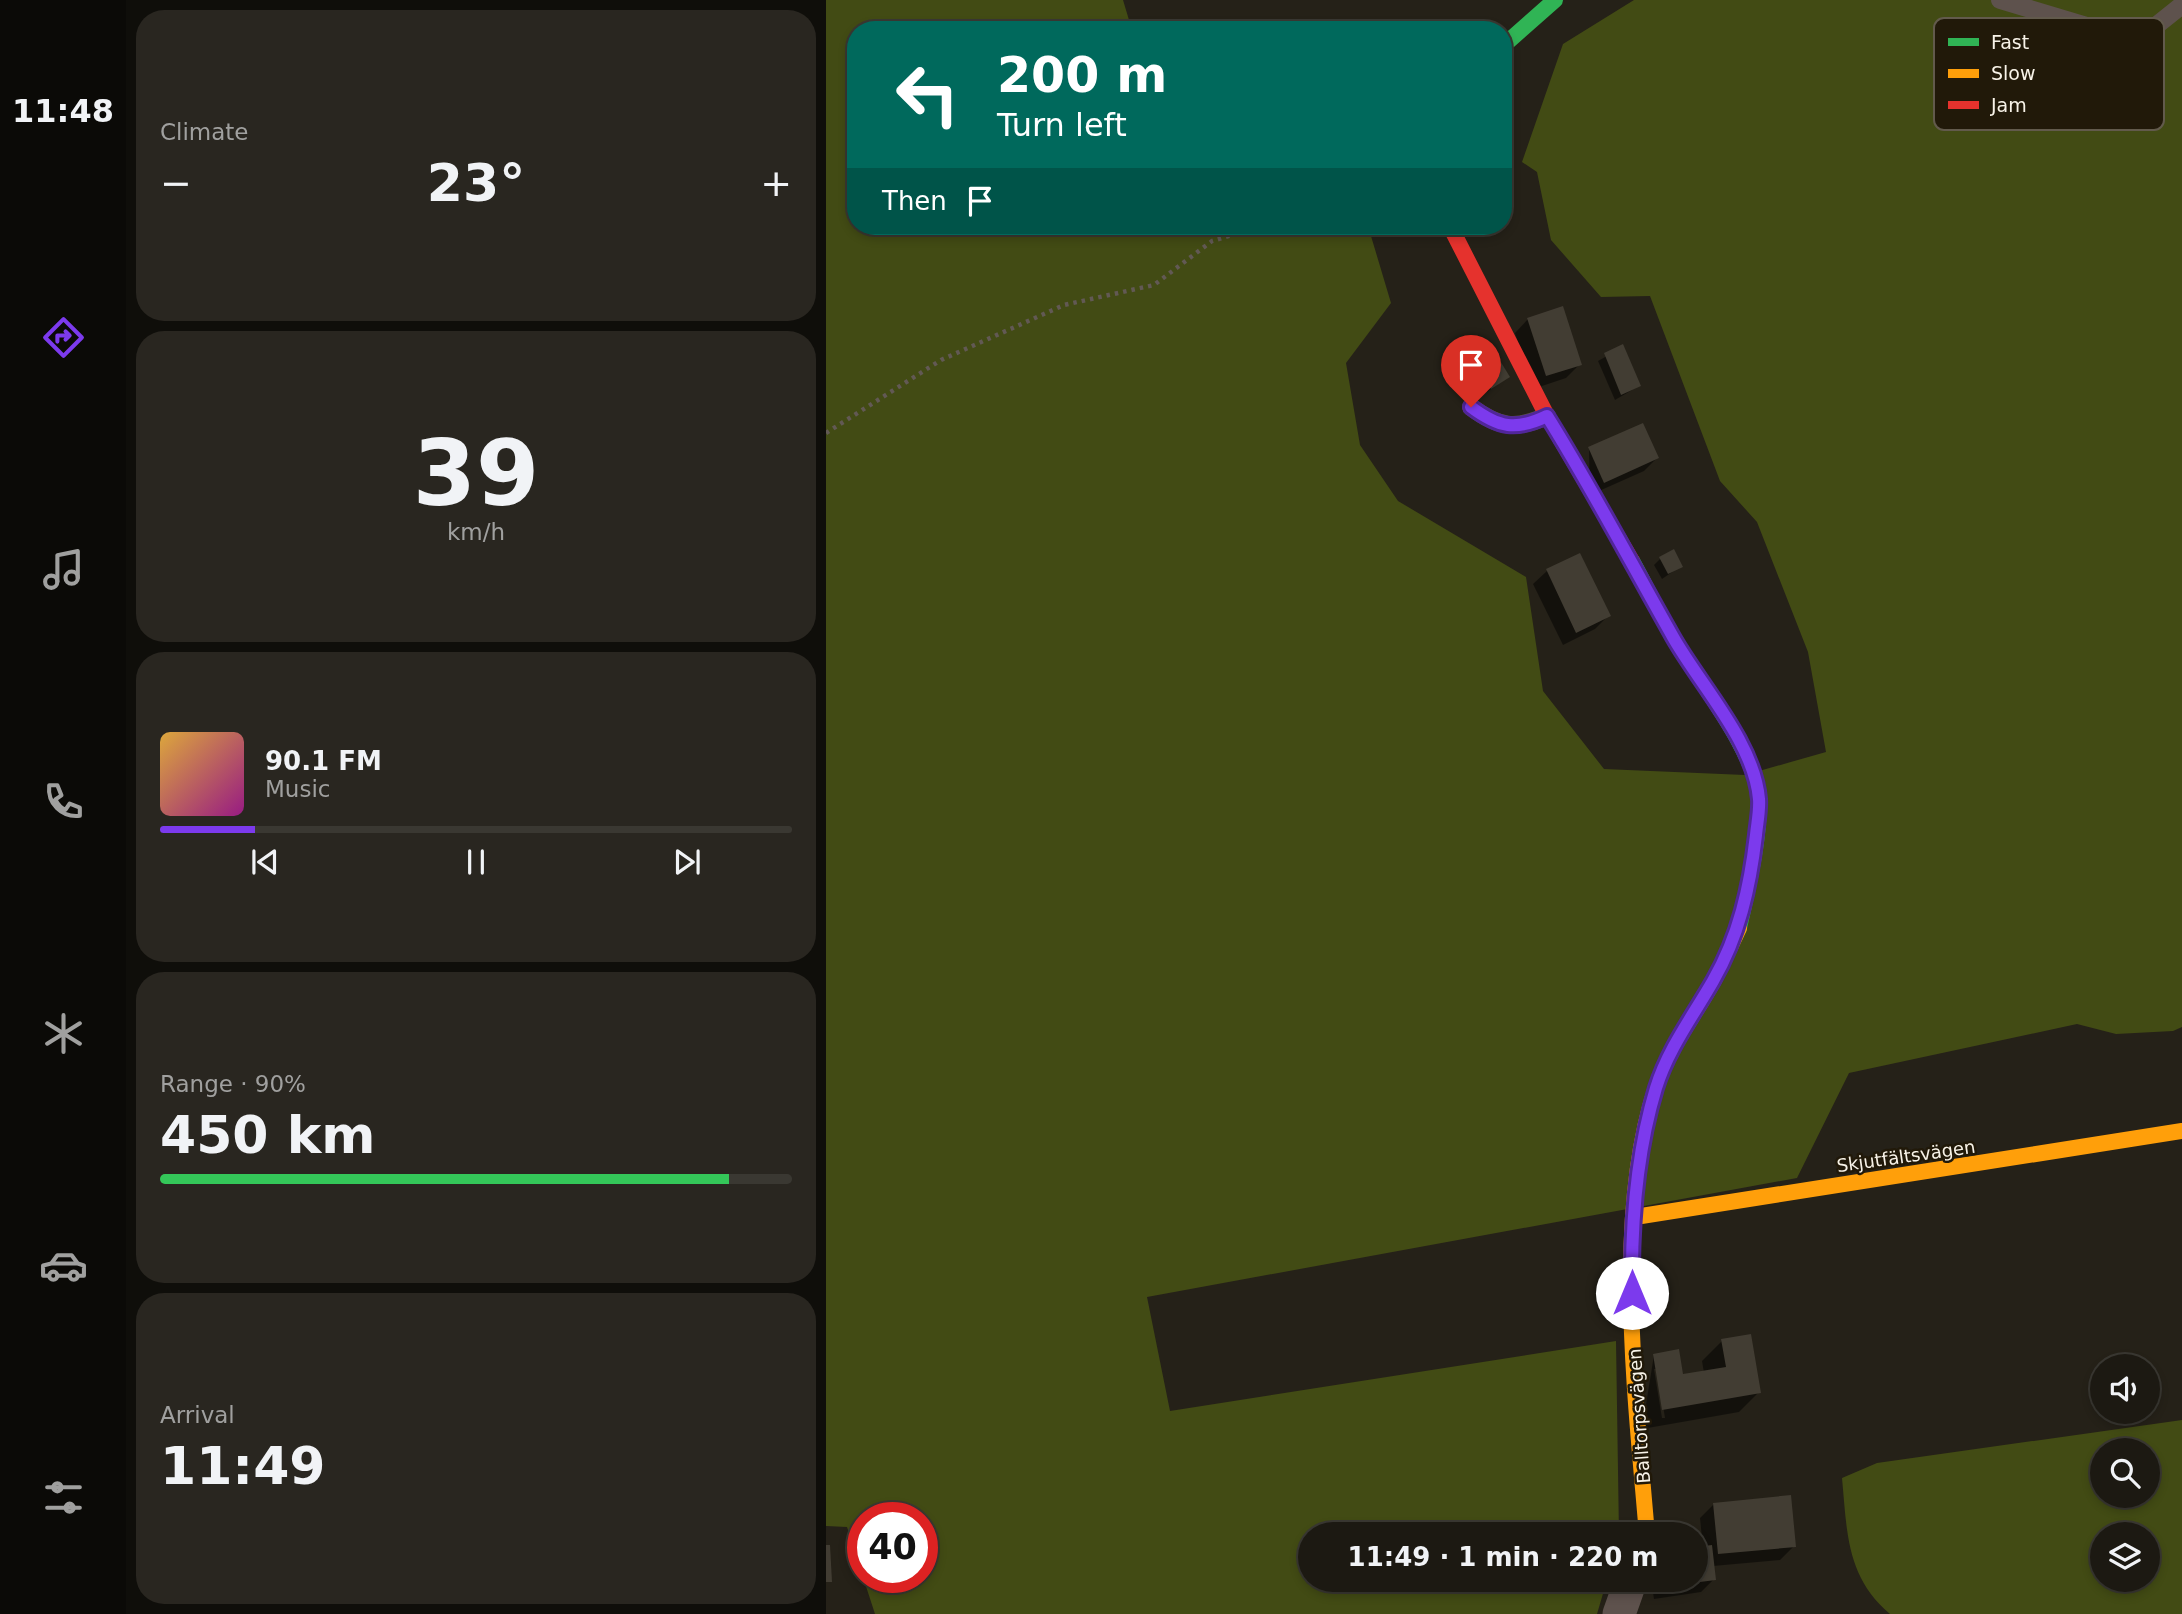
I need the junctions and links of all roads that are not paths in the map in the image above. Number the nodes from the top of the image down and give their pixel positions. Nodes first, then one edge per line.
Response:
1 (1555, 0) edge
2 (2000, 0) edge
3 (2182, 5) edge
4 (2060, 18) edge
5 (2164, 19) edge
6 (1512, 38) edge
7 (1455, 235) edge
8 (1471, 407) dead end
9 (1547, 416) junction
10 (2182, 1131) edge
11 (1635, 1217) junction
12 (1646, 1522) edge
13 (1627, 1592) edge
14 (1619, 1614) edge

1 - 6 street
2 - 4 lane
3 - 5 lane
7 - 9 street, Balltorpsvägen
8 - 9 lane
9 - 11 street, Balltorpsvägen
10 - 11 street, Skjutfältsvägen
11 - 12 street, Balltorpsvägen
13 - 14 street

